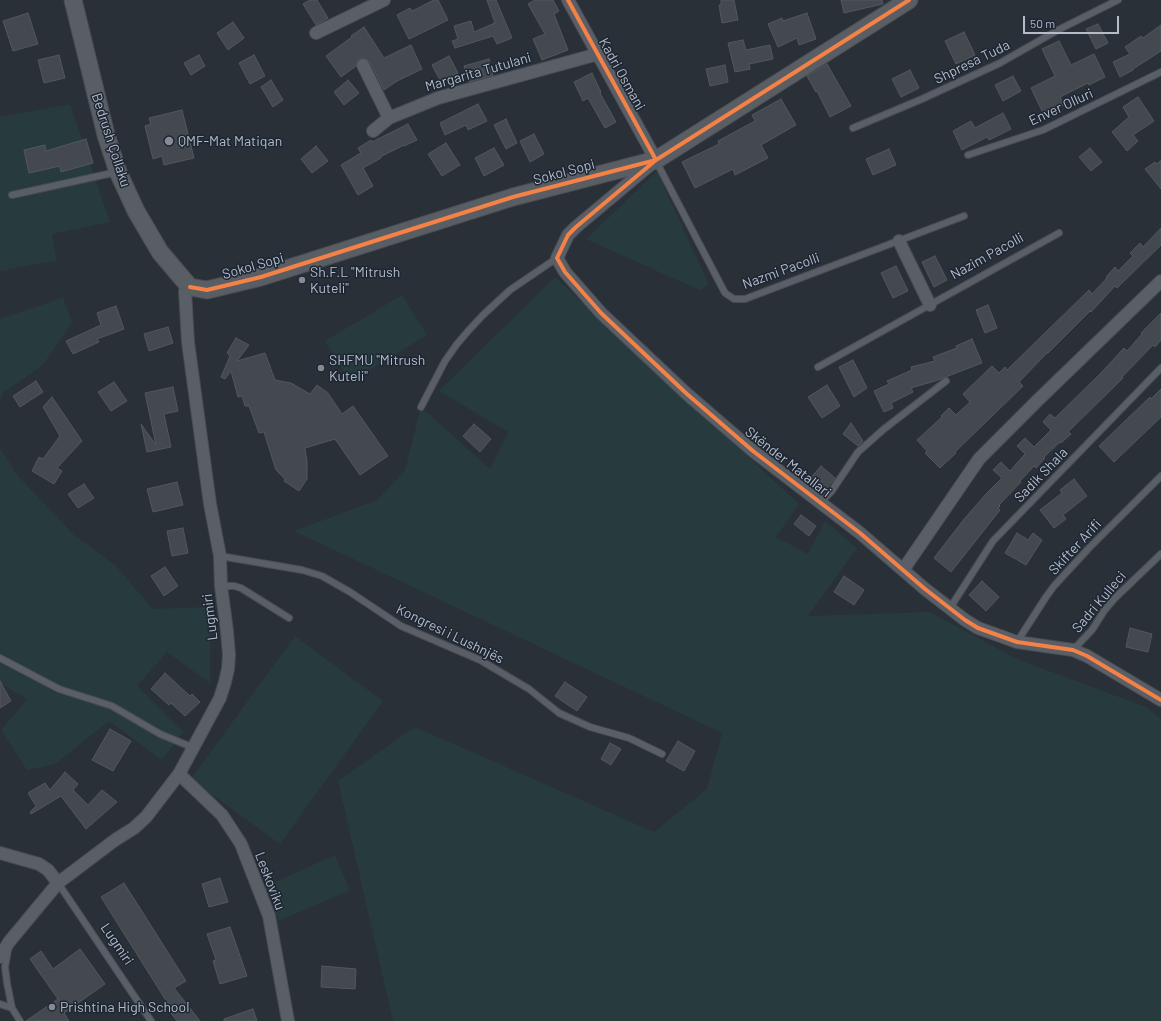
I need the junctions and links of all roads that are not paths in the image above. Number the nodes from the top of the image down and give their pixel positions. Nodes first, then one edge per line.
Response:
1 (73, 0) edge
2 (384, 0) edge
3 (568, 0) edge
4 (909, 0) edge
5 (1118, 0) edge
6 (316, 33) dead end
7 (598, 54) junction
8 (363, 65) dead end
9 (1161, 72) edge
10 (389, 118) junction
11 (853, 128) dead end
12 (372, 131) dead end
13 (968, 156) dead end
14 (656, 160) junction
15 (118, 172) junction
16 (12, 195) dead end
17 (964, 216) dead end
18 (1059, 233) dead end
19 (899, 241) junction
20 (557, 258) junction
21 (1161, 281) edge
22 (190, 287) junction
23 (930, 305) junction
24 (818, 367) dead end
25 (1161, 368) edge
26 (946, 381) dead end
27 (421, 407) dead end
28 (1161, 476) edge
29 (821, 502) junction
30 (1161, 554) edge
31 (220, 556) junction
32 (903, 570) junction
33 (221, 586) junction
34 (950, 608) junction
35 (289, 618) dead end
36 (1017, 642) junction
37 (1073, 650) junction
38 (0, 658) edge
39 (1161, 700) edge
40 (194, 748) junction
41 (662, 754) dead end
42 (179, 774) junction
43 (0, 853) edge
44 (58, 883) junction
45 (9, 942) junction
46 (0, 957) edge
47 (0, 1004) edge
48 (12, 1008) junction
49 (20, 1021) edge
50 (151, 1021) edge
51 (288, 1021) edge

1 - 15 street, Bedrush Çollaku
2 - 6 street
3 - 7 street, Kadri Osmani
4 - 14 street, Sokol Sopi
5 - 11 lane, Shpresa Tuda
7 - 10 street, Margarita Tutulani
7 - 14 street, Kadri Osmani
8 - 10 street
9 - 13 lane, Enver Olluri
10 - 12 street, Margarita Tutulani
14 - 19 lane, Nazmi Pacolli
14 - 20 street
14 - 22 street, Sokol Sopi
15 - 16 lane
15 - 22 street, Bedrush Çollaku
17 - 19 lane, Nazmi Pacolli
18 - 23 lane, Nazim Pacolli
19 - 23 street
20 - 27 lane
20 - 29 street, Skënder Matallari
21 - 32 street
22 - 31 street, Lugmiri
23 - 24 lane, Nazim Pacolli
25 - 34 lane, Sadik Shala
26 - 29 lane
28 - 36 lane, Skifter Arifi
29 - 32 street, Skënder Matallari
30 - 37 lane, Sadri Kulleci
31 - 33 street, Lugmiri
31 - 41 lane, Kongresi i Lushnjës
32 - 34 street, Skënder Matallari
33 - 35 lane
33 - 40 street, Lugmiri
34 - 36 street, Skënder Matallari
36 - 37 street, Skënder Matallari
37 - 39 street, Skënder Matallari
38 - 40 lane
40 - 42 street, Lugmiri
42 - 44 street, Lugmiri
42 - 51 street, Leskoviku
43 - 44 street
44 - 45 street, Lugmiri
44 - 50 lane, Lugmiri
45 - 46 street, Lugmiri
45 - 48 lane
47 - 48 lane
48 - 49 lane

